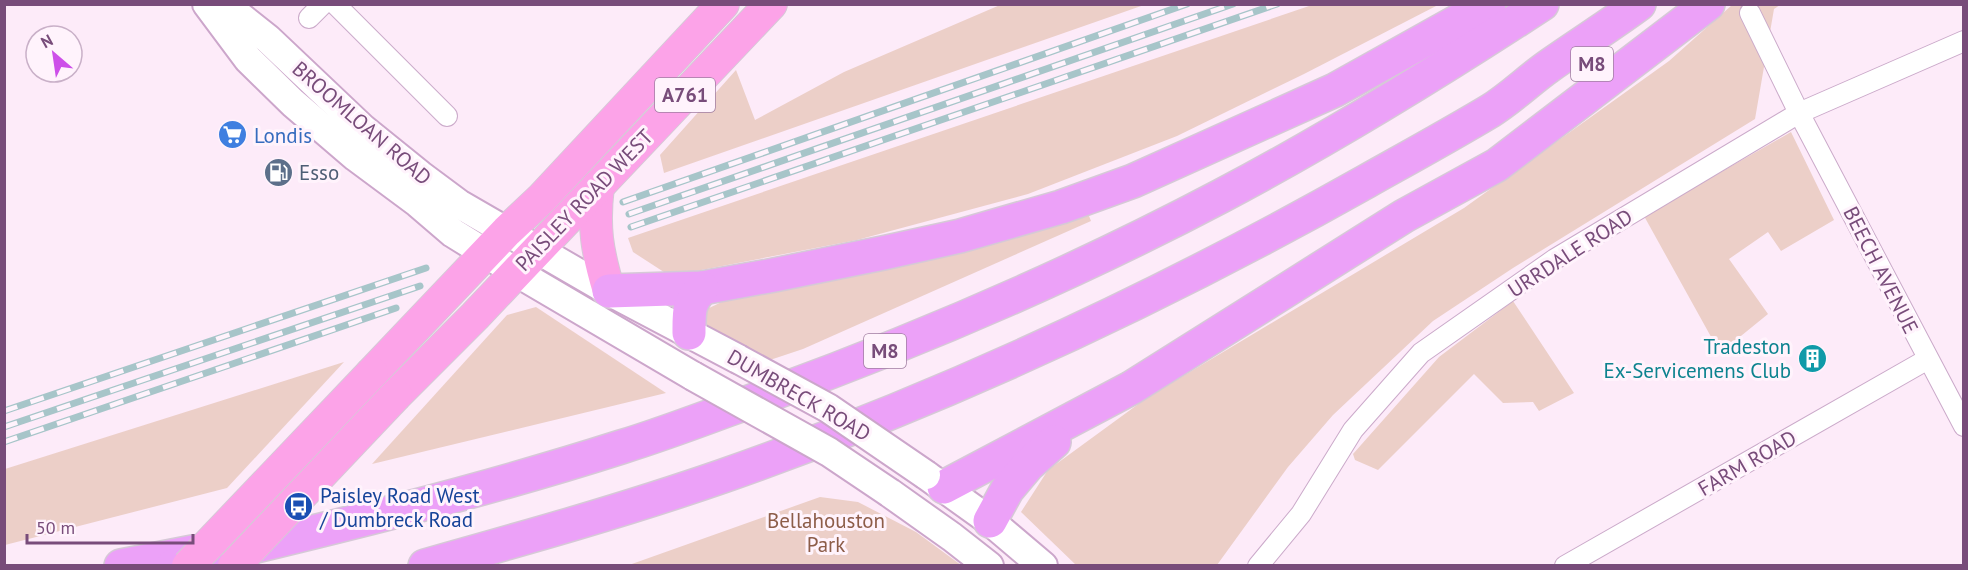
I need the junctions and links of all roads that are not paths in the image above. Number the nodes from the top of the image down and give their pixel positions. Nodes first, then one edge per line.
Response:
1 (207, 4) edge
2 (224, 4) edge
3 (335, 4) edge
4 (723, 4) edge
5 (771, 4) edge
6 (1489, 4) edge
7 (1542, 4) edge
8 (1639, 4) edge
9 (1682, 4) edge
10 (1708, 4) edge
11 (1750, 13) dead end
12 (1964, 41) edge
13 (1494, 109) junction
14 (1799, 113) junction
15 (447, 116) dead end
16 (598, 186) junction
17 (507, 231) junction
18 (538, 249) junction
19 (486, 253) junction
20 (516, 272) junction
21 (702, 288) junction
22 (609, 291) junction
23 (689, 333) junction
24 (1928, 359) junction
25 (693, 376) junction
26 (1089, 411) junction
27 (1964, 426) edge
28 (935, 481) junction
29 (900, 499) junction
30 (369, 519) junction
31 (990, 522) junction
32 (121, 566) edge
33 (173, 566) edge
34 (188, 566) edge
35 (234, 566) edge
36 (425, 566) edge
37 (989, 566) edge
38 (1043, 566) edge
39 (1258, 566) edge
40 (1565, 566) edge

1 - 19 main road, BROOMLOAN ROAD
2 - 17 main road, BROOMLOAN ROAD
3 - 15 street
4 - 17 main road, PAISLEY ROAD WEST / A761
5 - 16 main road, PAISLEY ROAD WEST / A761
6 - 21 highway
7 - 30 highway, M8
8 - 13 highway, M8
9 - 13 highway, M8
10 - 26 highway
11 - 14 street, BEECH AVENUE
12 - 14 street, URRDALE ROAD
13 - 36 highway, M8
14 - 24 street, BEECH AVENUE
14 - 39 street, URRDALE ROAD
16 - 18 main road, PAISLEY ROAD WEST / A761
16 - 22 main road
17 - 18 main road, BROOMLOAN ROAD
17 - 19 main road, PAISLEY ROAD WEST / A761
18 - 20 main road, PAISLEY ROAD WEST / A761
18 - 22 main road, DUMBRECK ROAD
19 - 20 main road, BROOMLOAN ROAD
19 - 34 main road, PAISLEY ROAD WEST / A761, bridge
20 - 25 main road, DUMBRECK ROAD
20 - 35 main road, PAISLEY ROAD WEST / A761, bridge
21 - 22 highway
21 - 23 highway
22 - 23 main road, DUMBRECK ROAD
23 - 25 main road
23 - 28 main road, DUMBRECK ROAD, bridge
24 - 27 street, BEECH AVENUE
24 - 40 street, FARM ROAD
25 - 29 main road, DUMBRECK ROAD, bridge
26 - 28 highway
26 - 31 highway
28 - 29 main road
28 - 31 main road, DUMBRECK ROAD
29 - 37 main road, DUMBRECK ROAD
30 - 32 highway
30 - 33 highway, M8
31 - 38 main road, DUMBRECK ROAD

